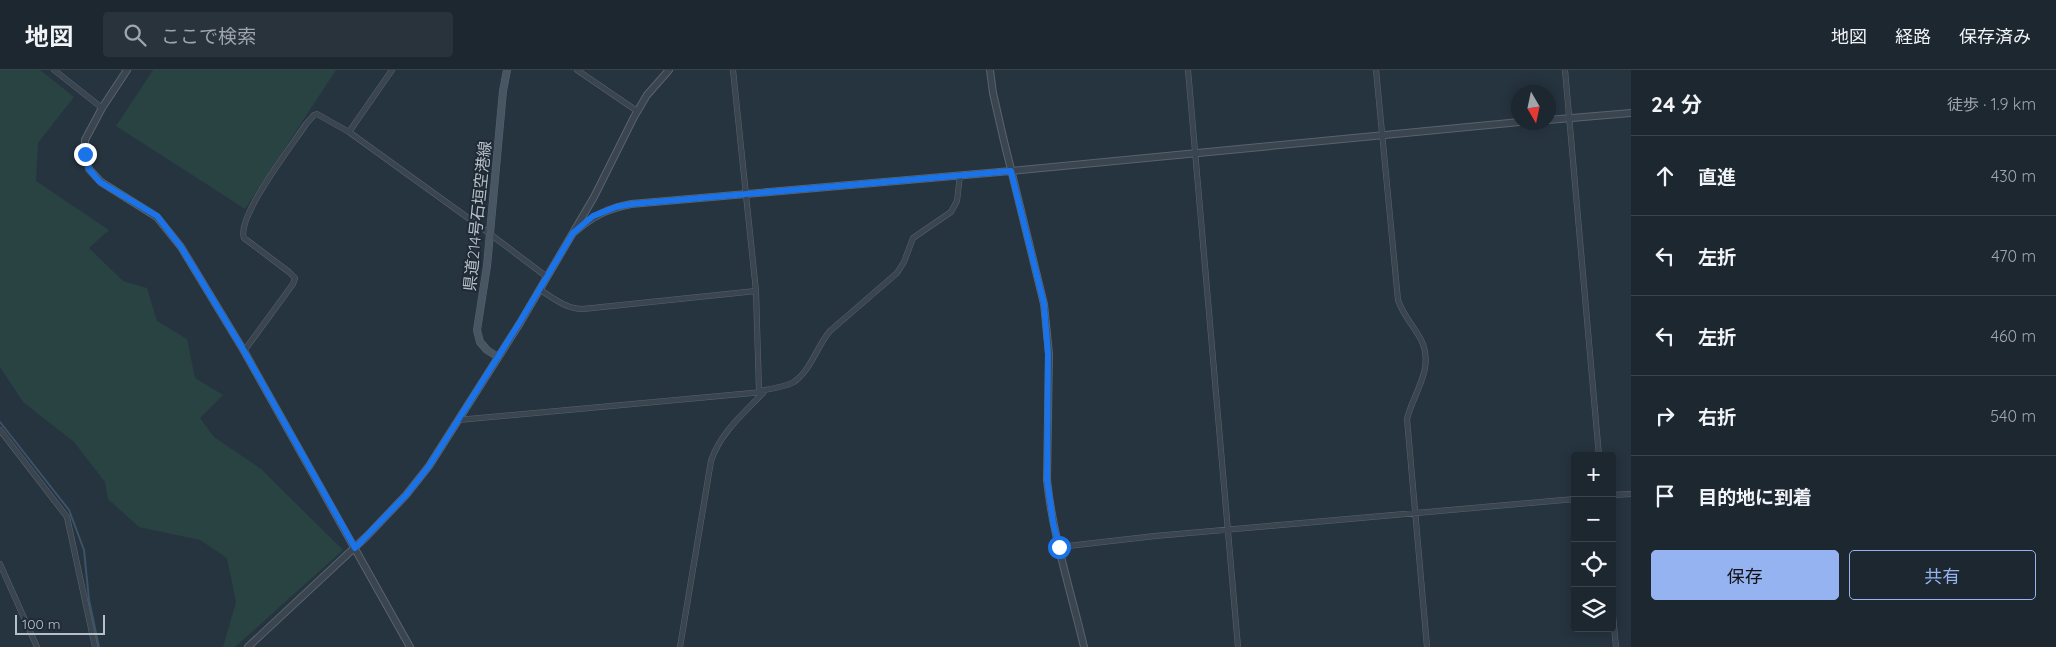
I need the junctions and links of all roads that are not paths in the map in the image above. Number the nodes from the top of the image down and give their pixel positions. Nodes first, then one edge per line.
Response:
1 (54, 70) edge
2 (127, 70) edge
3 (392, 70) edge
4 (507, 70) edge
5 (577, 70) edge
6 (669, 70) edge
7 (733, 70) edge
8 (990, 70) edge
9 (1188, 70) edge
10 (1376, 70) edge
11 (1565, 70) edge
12 (102, 108) junction
13 (637, 111) junction
14 (1631, 112) edge
15 (1570, 118) junction
16 (1556, 119) edge
17 (1511, 123) edge
18 (348, 132) junction
19 (1382, 136) junction
20 (1194, 153) junction
21 (1011, 171) junction
22 (960, 175) junction
23 (746, 193) junction
24 (573, 233) junction
25 (490, 234) junction
26 (547, 277) junction
27 (540, 289) junction
28 (756, 291) junction
29 (244, 351) junction
30 (498, 357) junction
31 (762, 392) junction
32 (458, 420) junction
33 (0, 430) edge
34 (1599, 452) edge
35 (1631, 494) edge
36 (1616, 496) edge
37 (1571, 499) edge
38 (1415, 514) junction
39 (1228, 530) junction
40 (1059, 547) junction
41 (355, 548) junction
42 (0, 564) edge
43 (1615, 632) edge
44 (37, 647) edge
45 (95, 647) edge
46 (248, 647) edge
47 (410, 647) edge
48 (680, 647) edge
49 (1084, 647) edge
50 (1238, 647) edge
51 (1427, 647) edge
52 (1616, 647) edge

1 - 12 street
2 - 12 street
3 - 18 street
4 - 25 main road, 県道214号石垣空港線
5 - 13 street
6 - 13 street
7 - 23 street
8 - 21 street
9 - 20 street
10 - 19 street
11 - 15 street
12 - 29 street
13 - 24 street
14 - 15 street
15 - 16 street
15 - 34 street
17 - 19 street
18 - 25 street
18 - 29 street
19 - 20 street
19 - 38 street
20 - 21 street
20 - 39 street
21 - 22 street
21 - 40 street
22 - 23 street
22 - 31 street
23 - 24 street
23 - 28 street
24 - 26 street
25 - 26 street
25 - 30 main road, 県道214号石垣空港線
26 - 27 street
27 - 28 street
27 - 30 street
28 - 31 street
29 - 41 street
30 - 32 street
31 - 32 street
31 - 48 street
32 - 41 street
33 - 45 street
35 - 36 street
37 - 38 street
38 - 39 street
38 - 51 street
39 - 40 street
39 - 50 street
40 - 49 street
41 - 46 street
41 - 47 street
42 - 44 street
43 - 52 street

